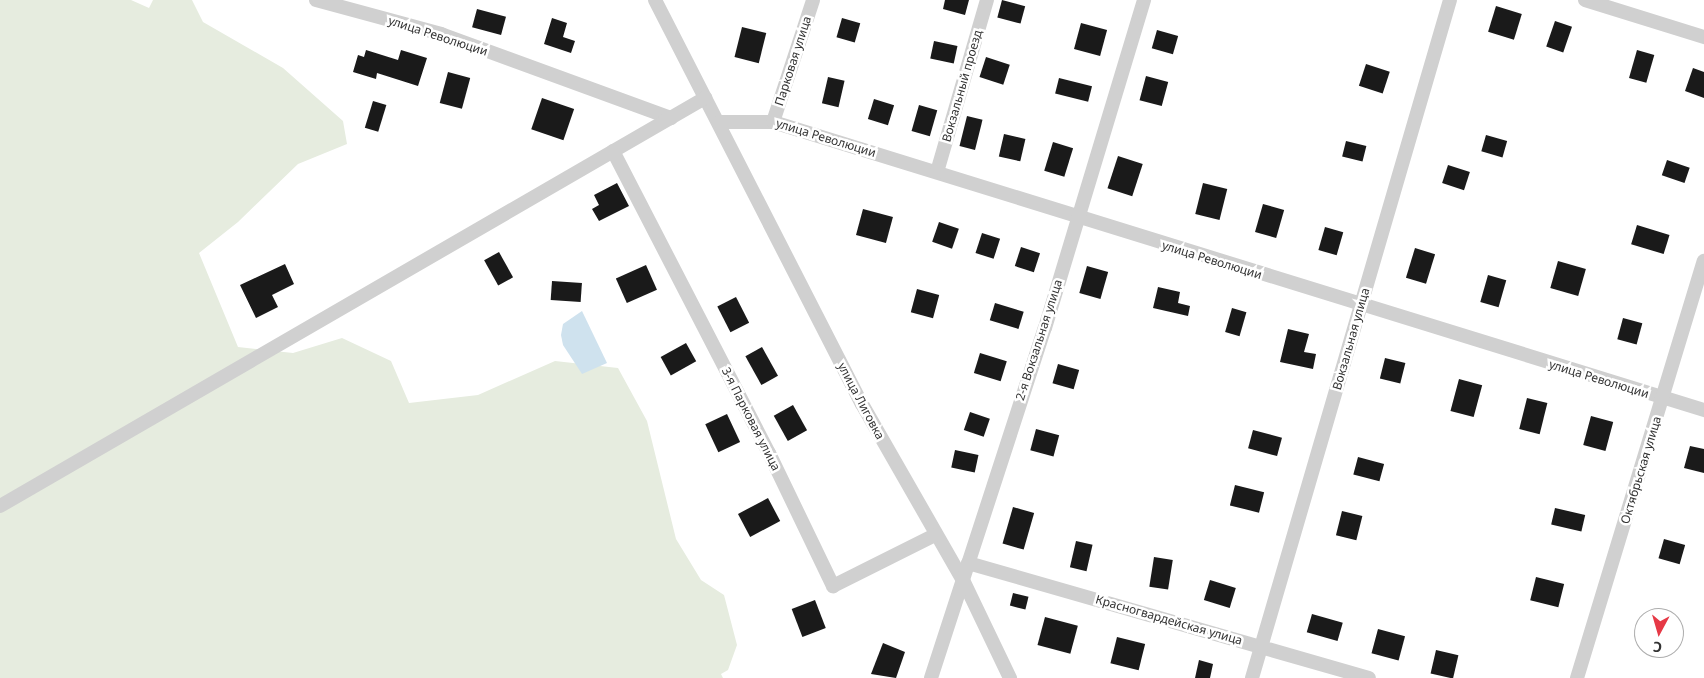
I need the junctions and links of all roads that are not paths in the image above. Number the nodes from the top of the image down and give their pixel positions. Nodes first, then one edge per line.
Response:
1 (316, 0) edge
2 (655, 0) edge
3 (813, 0) edge
4 (987, 0) edge
5 (1144, 0) edge
6 (1450, 0) edge
7 (1585, 0) edge
8 (1704, 37) edge
9 (705, 98) junction
10 (671, 118) junction
11 (719, 122) junction
12 (773, 122) junction
13 (613, 151) junction
14 (937, 172) junction
15 (1078, 218) junction
16 (1704, 261) edge
17 (1360, 306) junction
18 (1663, 398) junction
19 (1704, 410) edge
20 (0, 506) edge
21 (935, 534) junction
22 (968, 563) junction
23 (963, 580) junction
24 (1262, 646) junction
25 (931, 678) edge
26 (1010, 678) edge
27 (1252, 678) edge
28 (1369, 678) edge
29 (1577, 678) edge

1 - 10 street, улица Революции
2 - 9 street, улица Лиговка
3 - 12 street, Парковая улица
4 - 14 street, Вокзальный проезд
5 - 15 street, 2-я Вокзальная улица
6 - 17 street, Вокзальная улица
7 - 8 street
9 - 10 street
9 - 11 street, улица Лиговка
10 - 13 street
11 - 12 street, улица Революции
11 - 21 street, улица Лиговка
12 - 14 street, улица Революции
13 - 20 street
13 - 21 street, 3-я Парковая улица
14 - 15 street, улица Революции
15 - 17 street, улица Революции
15 - 22 street, 2-я Вокзальная улица
16 - 18 street, Октябрьская улица
17 - 18 street, улица Революции
17 - 24 street, Вокзальная улица
18 - 19 street, улица Революции
18 - 29 street, Октябрьская улица
21 - 23 street, улица Лиговка
22 - 23 street, 2-я Вокзальная улица
22 - 24 street, Красногвардейская улица
23 - 25 street, 2-я Вокзальная улица
23 - 26 street, улица Лиговка
24 - 27 street, Вокзальная улица
24 - 28 street, Красногвардейская улица

